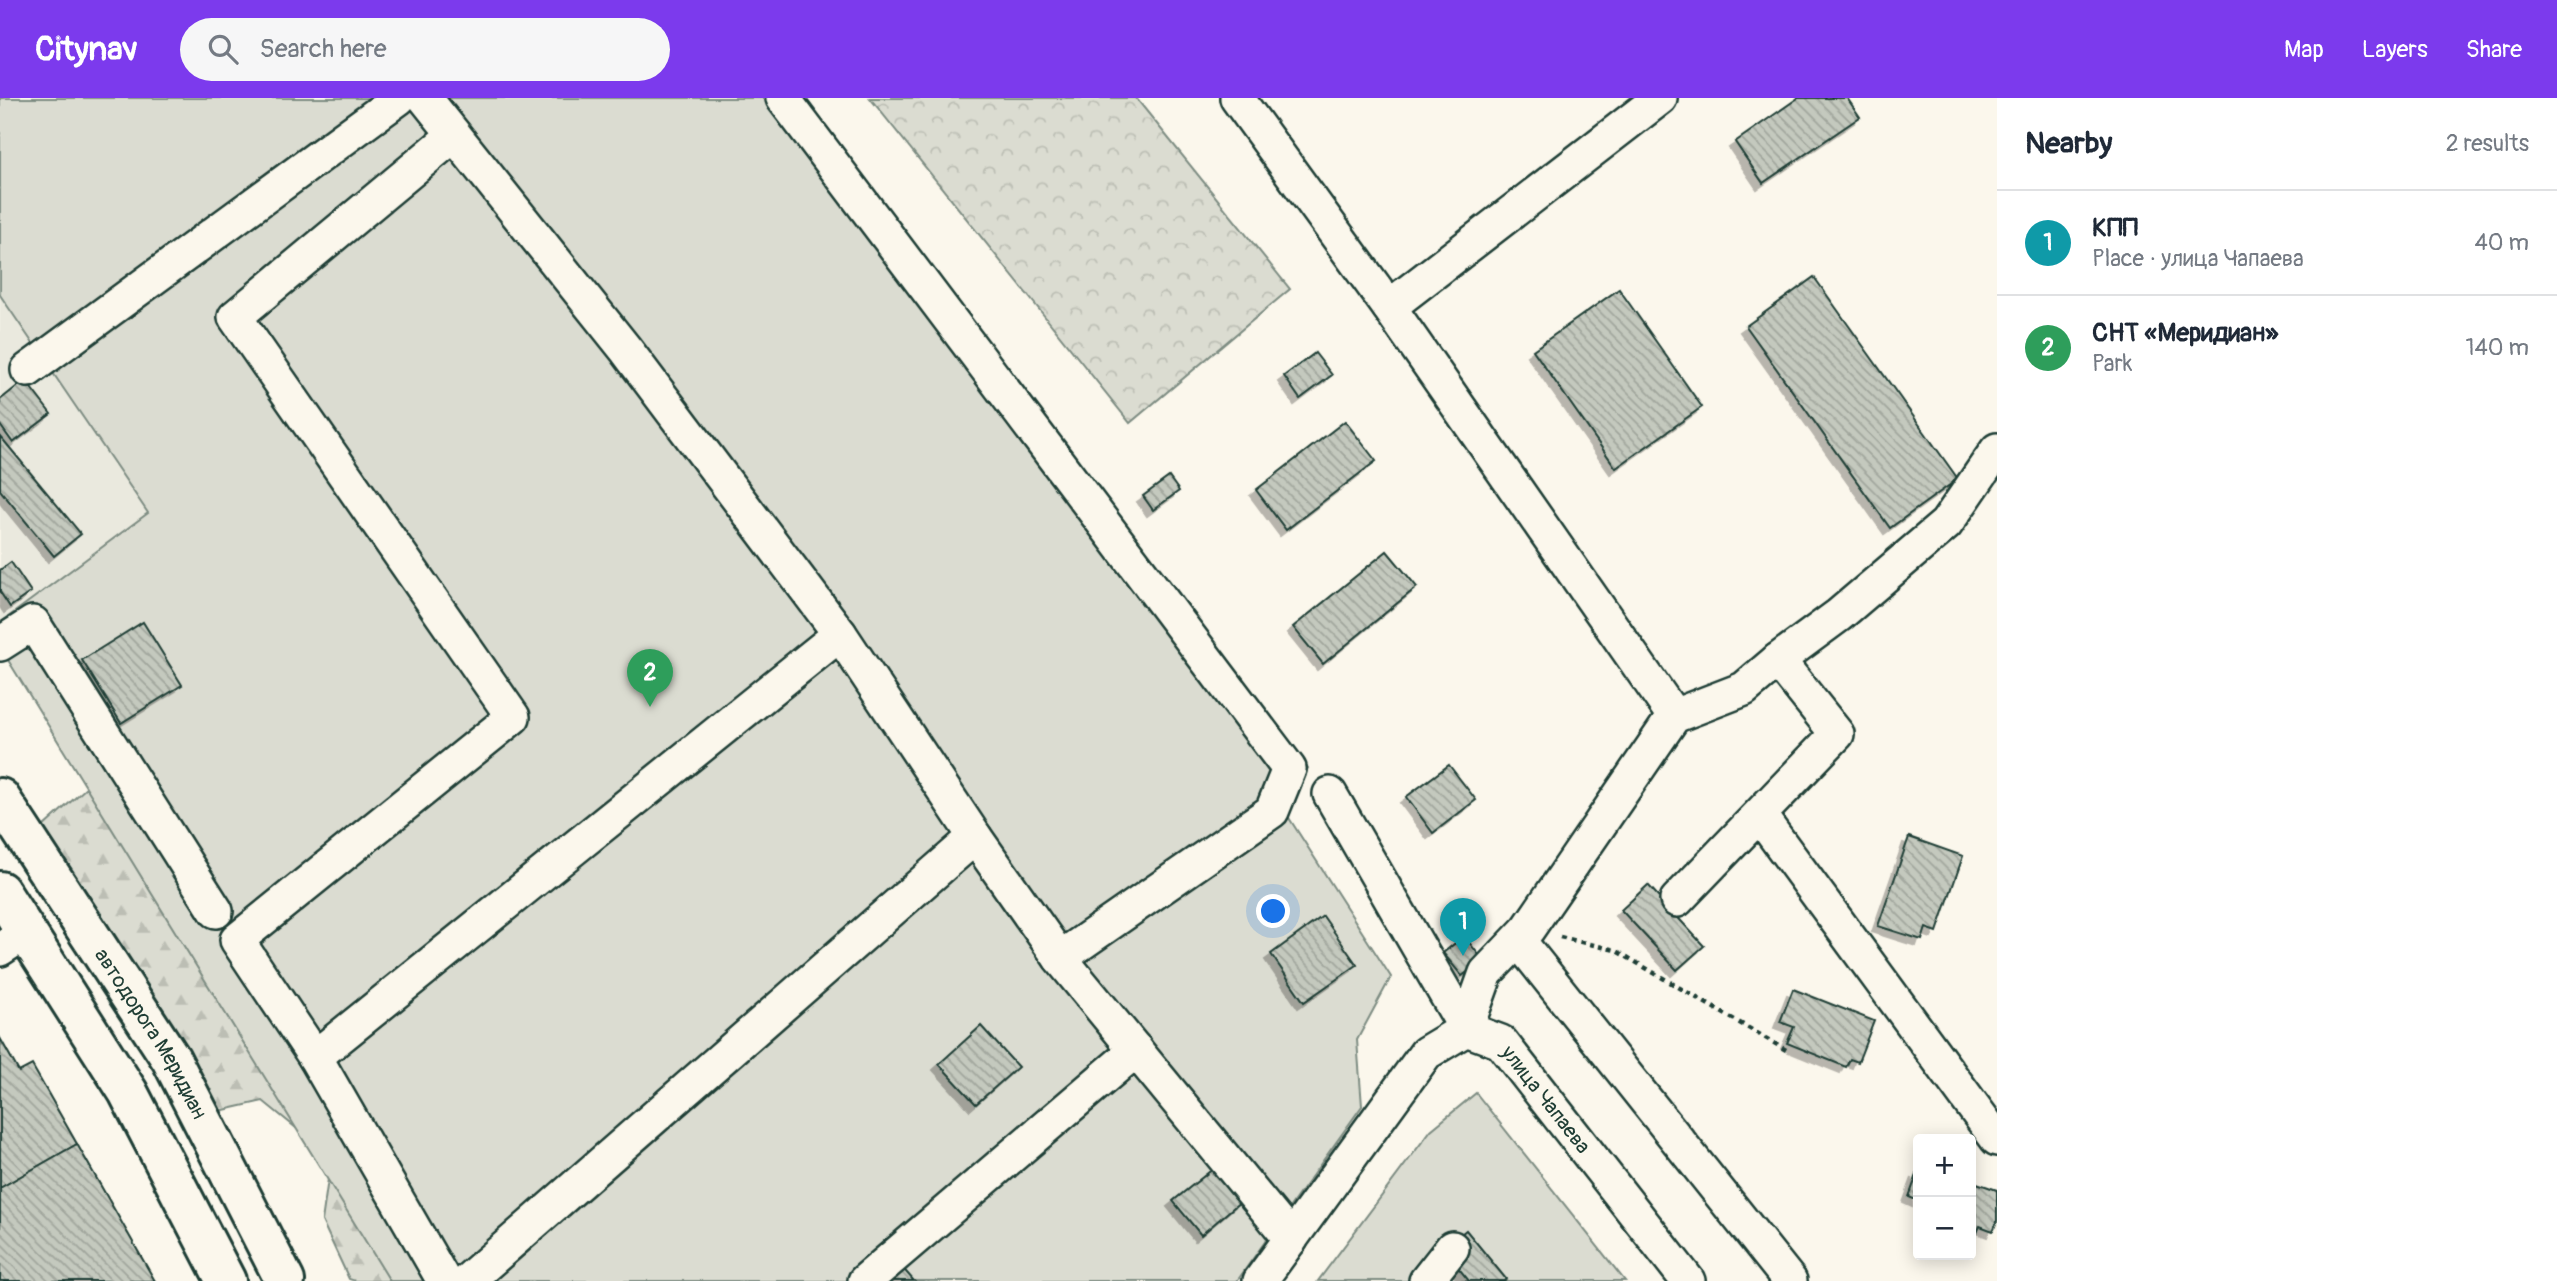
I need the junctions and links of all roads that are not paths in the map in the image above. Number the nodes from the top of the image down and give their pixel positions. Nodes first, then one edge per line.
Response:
1 (399, 98) edge
2 (783, 98) edge
3 (1237, 98) edge
4 (1660, 98) edge
5 (434, 101) edge
6 (454, 135) junction
7 (1388, 307) junction
8 (28, 370) dead end
9 (1997, 450) edge
10 (840, 634) junction
11 (0, 644) edge
12 (1778, 660) junction
13 (1674, 716) junction
14 (1330, 794) dead end
15 (0, 798) edge
16 (1760, 816) junction
17 (975, 837) junction
18 (0, 891) edge
19 (1677, 900) dead end
20 (216, 911) dead end
21 (1523, 935) junction
22 (13, 940) edge
23 (1060, 958) junction
24 (1466, 1029) junction
25 (1136, 1051) junction
26 (315, 1057) junction
27 (1997, 1139) edge
28 (1291, 1239) junction
29 (1452, 1248) dead end
30 (226, 1281) edge
31 (285, 1281) edge
32 (444, 1281) edge
33 (467, 1281) edge
34 (865, 1281) edge
35 (1260, 1281) edge
36 (1426, 1281) edge
37 (1688, 1281) edge
38 (1790, 1281) edge

1 - 8 street
2 - 23 street
3 - 7 street
4 - 7 street
5 - 6 street
6 - 10 street
6 - 26 street
7 - 13 street
9 - 12 street
10 - 17 street
10 - 26 street
11 - 20 street
12 - 13 street
12 - 16 street
13 - 21 street
14 - 24 street
15 - 31 main road, автодорога Меридиан
16 - 19 street
16 - 27 street
17 - 23 street
17 - 33 street
18 - 22 main road
21 - 24 street
21 - 38 street
22 - 30 main road
23 - 25 street
24 - 28 street
24 - 37 street, улица Чапаева
25 - 28 street
25 - 34 street
26 - 32 street
28 - 35 street
29 - 36 street

